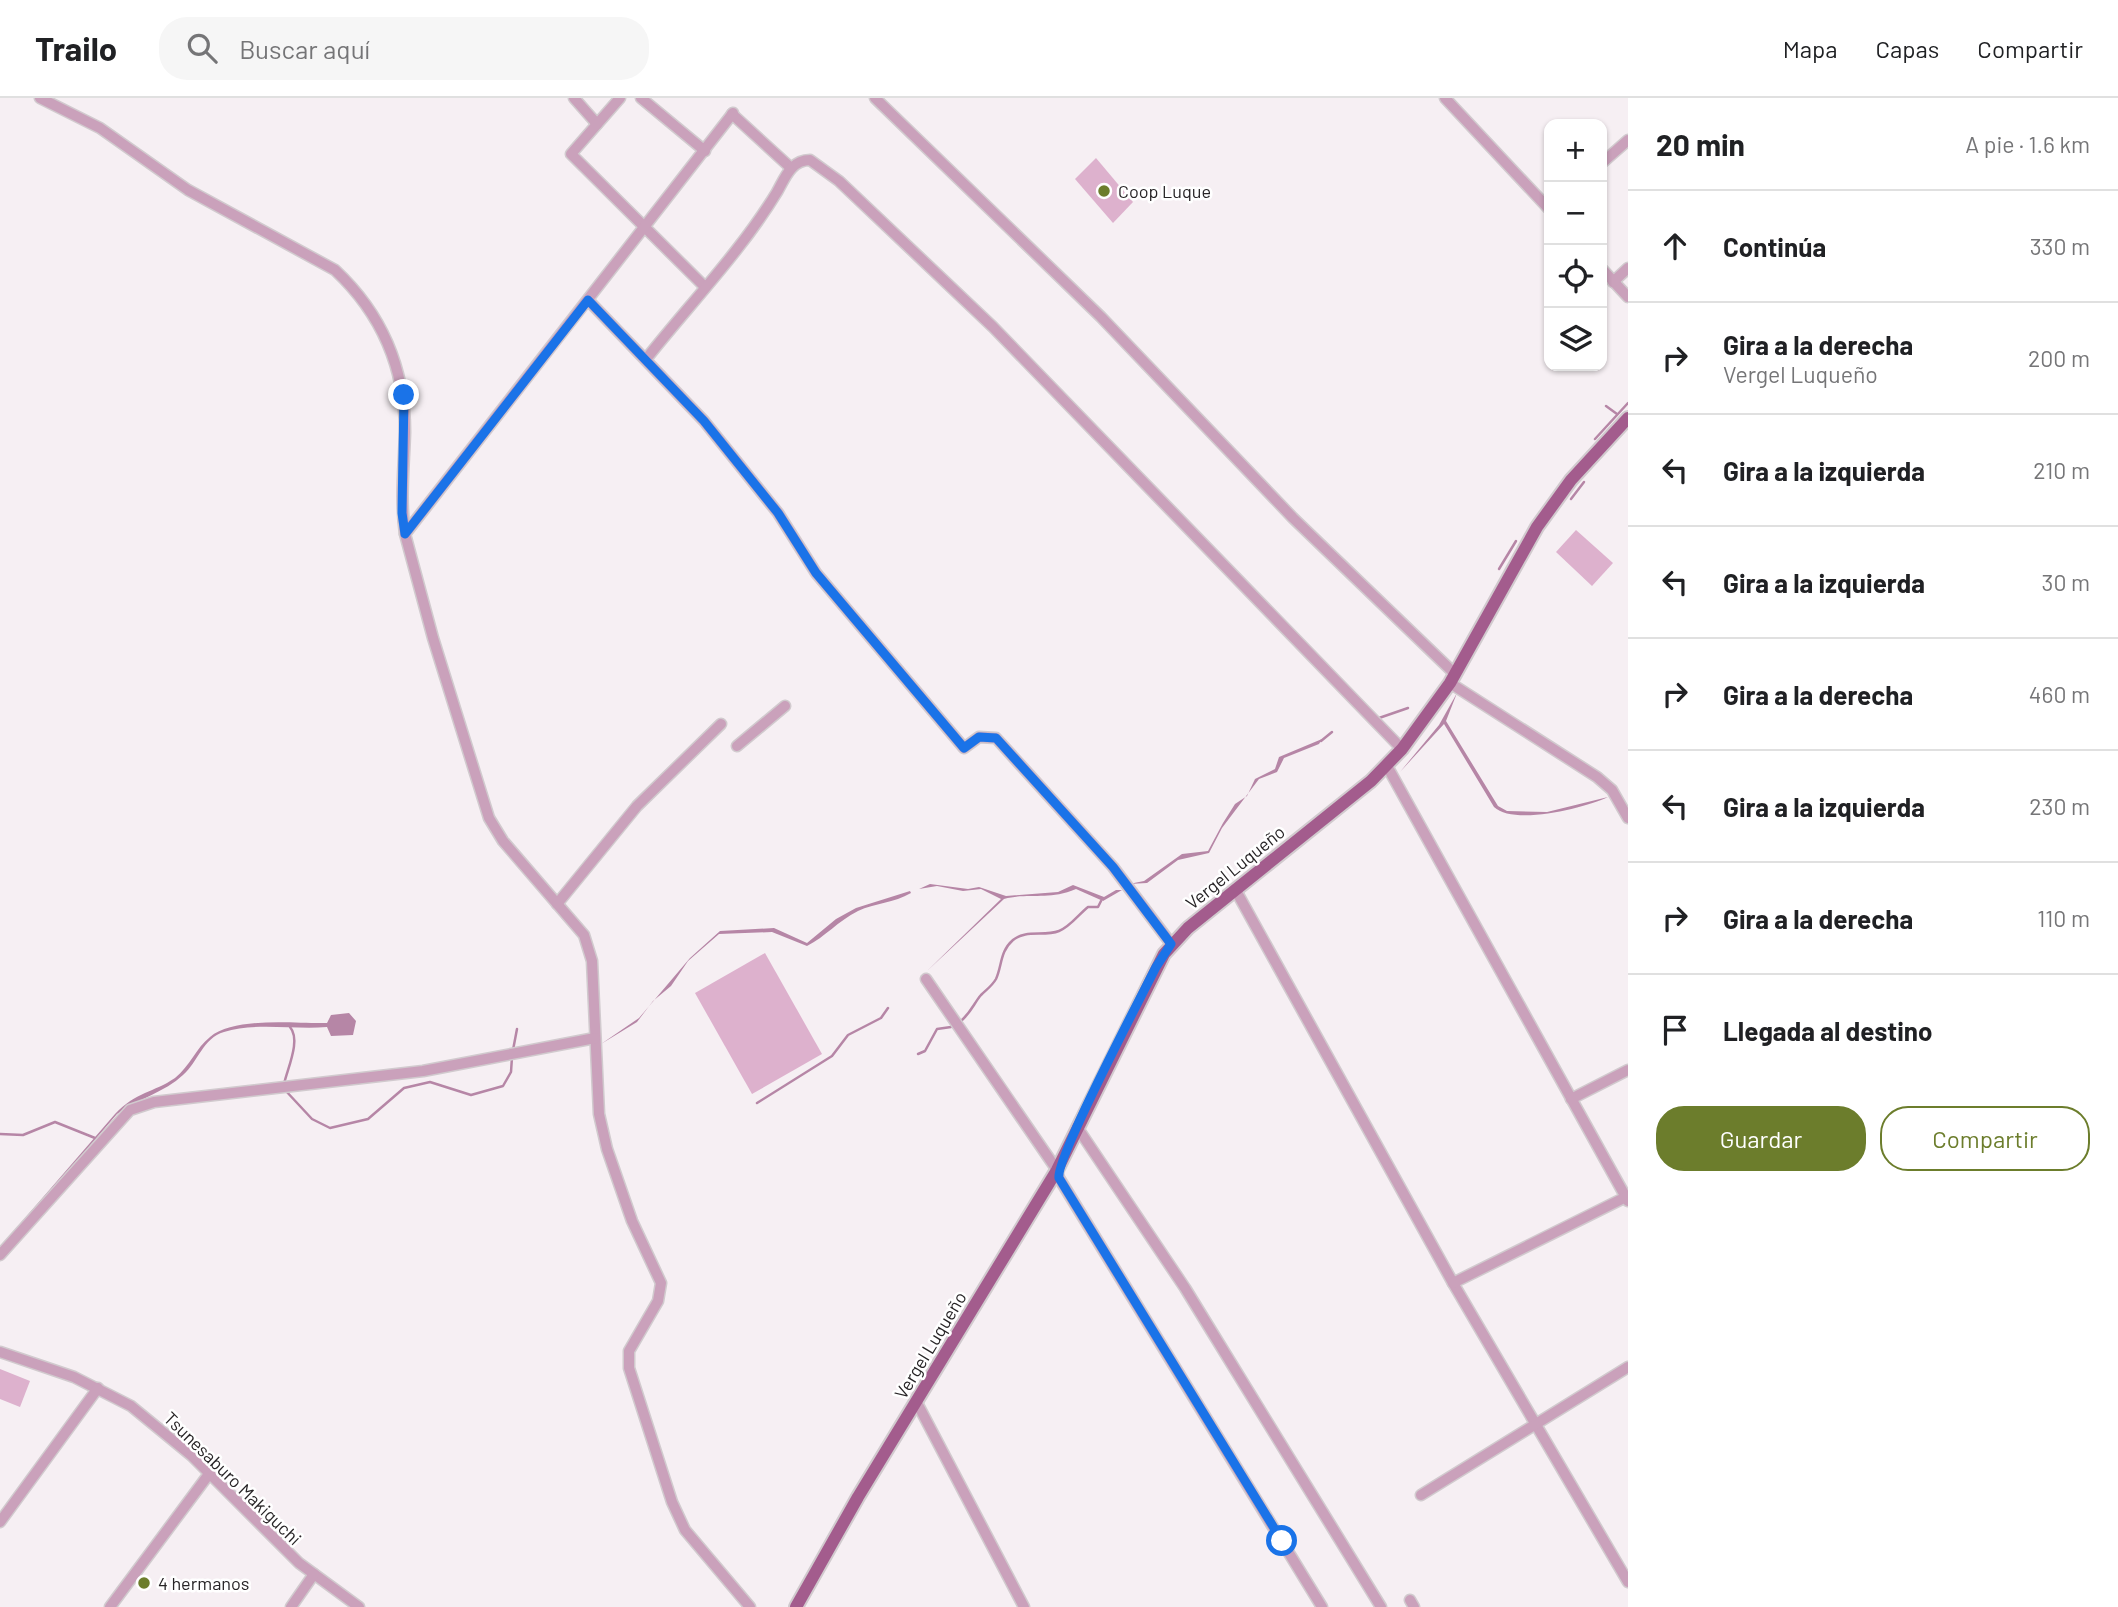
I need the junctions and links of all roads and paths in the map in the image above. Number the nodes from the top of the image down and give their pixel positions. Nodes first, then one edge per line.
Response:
1 (40, 98) edge
2 (574, 98) edge
3 (620, 98) edge
4 (641, 98) edge
5 (875, 98) edge
6 (1445, 98) edge
7 (61, 102) edge
8 (597, 124) junction
9 (1628, 140) edge
10 (705, 151) junction
11 (1607, 159) edge
12 (791, 168) junction
13 (1544, 204) edge
14 (645, 228) junction
15 (1628, 268) edge
16 (1607, 275) edge
17 (1613, 282) junction
18 (704, 286) junction
19 (1628, 297) edge
20 (588, 300) junction
21 (647, 358) junction
22 (1628, 418) edge
23 (405, 534) junction
24 (1453, 679) junction
25 (785, 706) dead end
26 (721, 724) dead end
27 (737, 746) dead end
28 (1402, 749) junction
29 (1387, 766) junction
30 (1628, 818) edge
31 (1235, 889) junction
32 (557, 904) junction
33 (1171, 944) junction
34 (926, 979) dead end
35 (595, 1038) junction
36 (1628, 1070) edge
37 (1571, 1098) junction
38 (1077, 1127) junction
39 (1057, 1170) junction
40 (1627, 1199) edge
41 (0, 1255) edge
42 (1453, 1283) junction
43 (0, 1352) edge
44 (1628, 1367) edge
45 (98, 1388) junction
46 (916, 1401) junction
47 (1535, 1425) junction
48 (209, 1474) junction
49 (1421, 1495) dead end
50 (0, 1522) edge
51 (314, 1574) junction
52 (1628, 1582) edge
53 (110, 1607) edge
54 (291, 1607) edge
55 (359, 1607) edge
56 (750, 1607) edge
57 (796, 1607) edge
58 (1024, 1607) edge
59 (1321, 1607) edge
60 (1381, 1607) edge

1 - 7 street
2 - 8 street
3 - 8 street
4 - 10 street
5 - 24 street
6 - 13 street
7 - 23 street
8 - 14 street
9 - 11 street
10 - 12 street
10 - 14 street
12 - 18 street
12 - 28 street
14 - 18 street
14 - 20 street
15 - 17 street
16 - 17 street
17 - 19 street
18 - 21 street
20 - 21 street
20 - 23 street
21 - 33 street
22 - 24 main road, Vergel Luqueño
23 - 32 street
24 - 28 main road, Vergel Luqueño
24 - 30 street
25 - 27 street
26 - 32 street
28 - 29 main road, Vergel Luqueño
29 - 31 main road, Vergel Luqueño
29 - 37 street
31 - 33 main road, Vergel Luqueño
31 - 42 street
32 - 35 street
33 - 38 main road, Vergel Luqueño
34 - 39 street
35 - 41 street
35 - 56 street
36 - 37 street
37 - 40 street
38 - 39 main road, Vergel Luqueño
38 - 60 street
39 - 46 main road, Vergel Luqueño
39 - 59 street
40 - 42 street
42 - 47 street
43 - 45 street, Tsunesaburo Makiguchi
44 - 47 street
45 - 48 street, Tsunesaburo Makiguchi
45 - 50 street
46 - 57 main road, Vergel Luqueño
46 - 58 street
47 - 49 street
47 - 52 street
48 - 51 street, Tsunesaburo Makiguchi
48 - 53 street
51 - 54 street
51 - 55 street, Tsunesaburo Makiguchi

